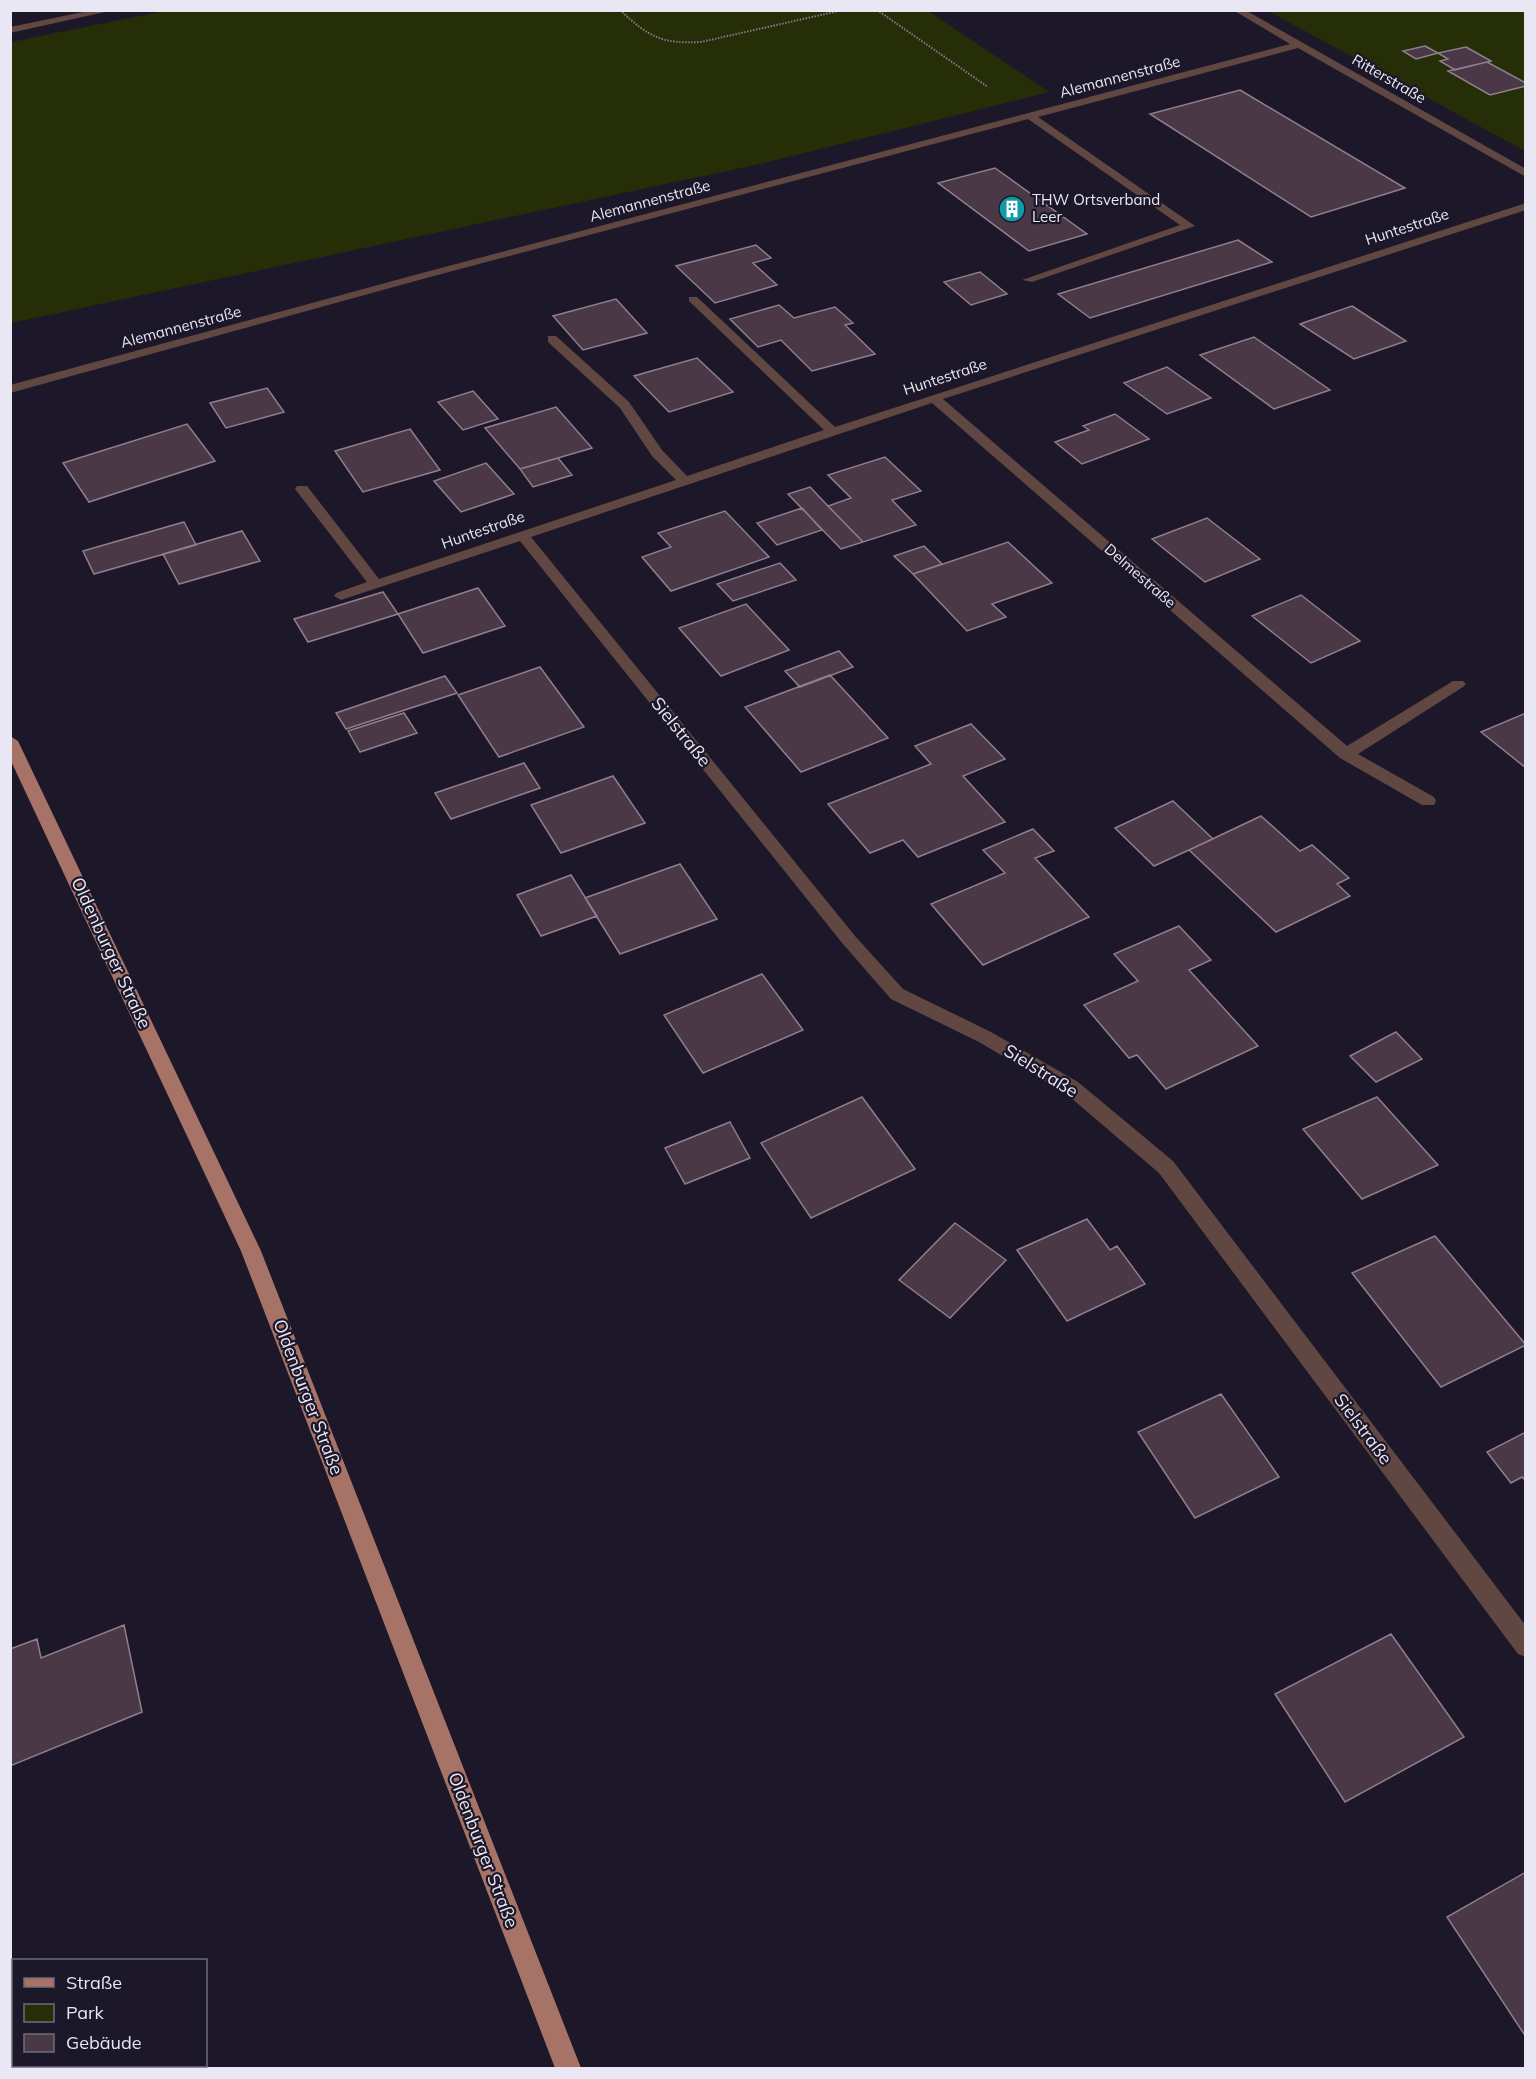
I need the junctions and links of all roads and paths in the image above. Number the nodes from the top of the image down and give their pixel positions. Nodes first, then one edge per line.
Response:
1 (110, 10) edge
2 (620, 10) edge
3 (843, 10) edge
4 (878, 10) edge
5 (1237, 10) edge
6 (10, 30) edge
7 (1299, 45) junction
8 (1030, 116) junction
9 (1526, 174) edge
10 (1526, 206) edge
11 (1028, 280) dead end
12 (693, 299) dead end
13 (552, 339) dead end
14 (10, 389) edge
15 (934, 398) junction
16 (833, 432) junction
17 (684, 481) junction
18 (302, 489) dead end
19 (522, 535) junction
20 (376, 584) junction
21 (341, 596) dead end
22 (1458, 684) dead end
23 (10, 741) edge
24 (1346, 754) junction
25 (1428, 801) dead end
26 (1526, 1646) edge
27 (568, 2068) edge

1 - 6 street
2 - 3 path
4 - 8 path
5 - 7 street, Ritterstraße
7 - 8 street, Alemannenstraße
7 - 9 street, Ritterstraße
8 - 11 street
8 - 14 street, Alemannenstraße
10 - 15 street, Huntestraße
12 - 16 street
13 - 17 street
15 - 16 street, Huntestraße
15 - 24 street, Delmestraße
16 - 17 street, Huntestraße
17 - 19 street, Huntestraße
18 - 20 street
19 - 20 street, Huntestraße
19 - 26 street, Sielstraße
20 - 21 street, Huntestraße
22 - 24 street
23 - 27 main road, Oldenburger Straße
24 - 25 street, Delmestraße

